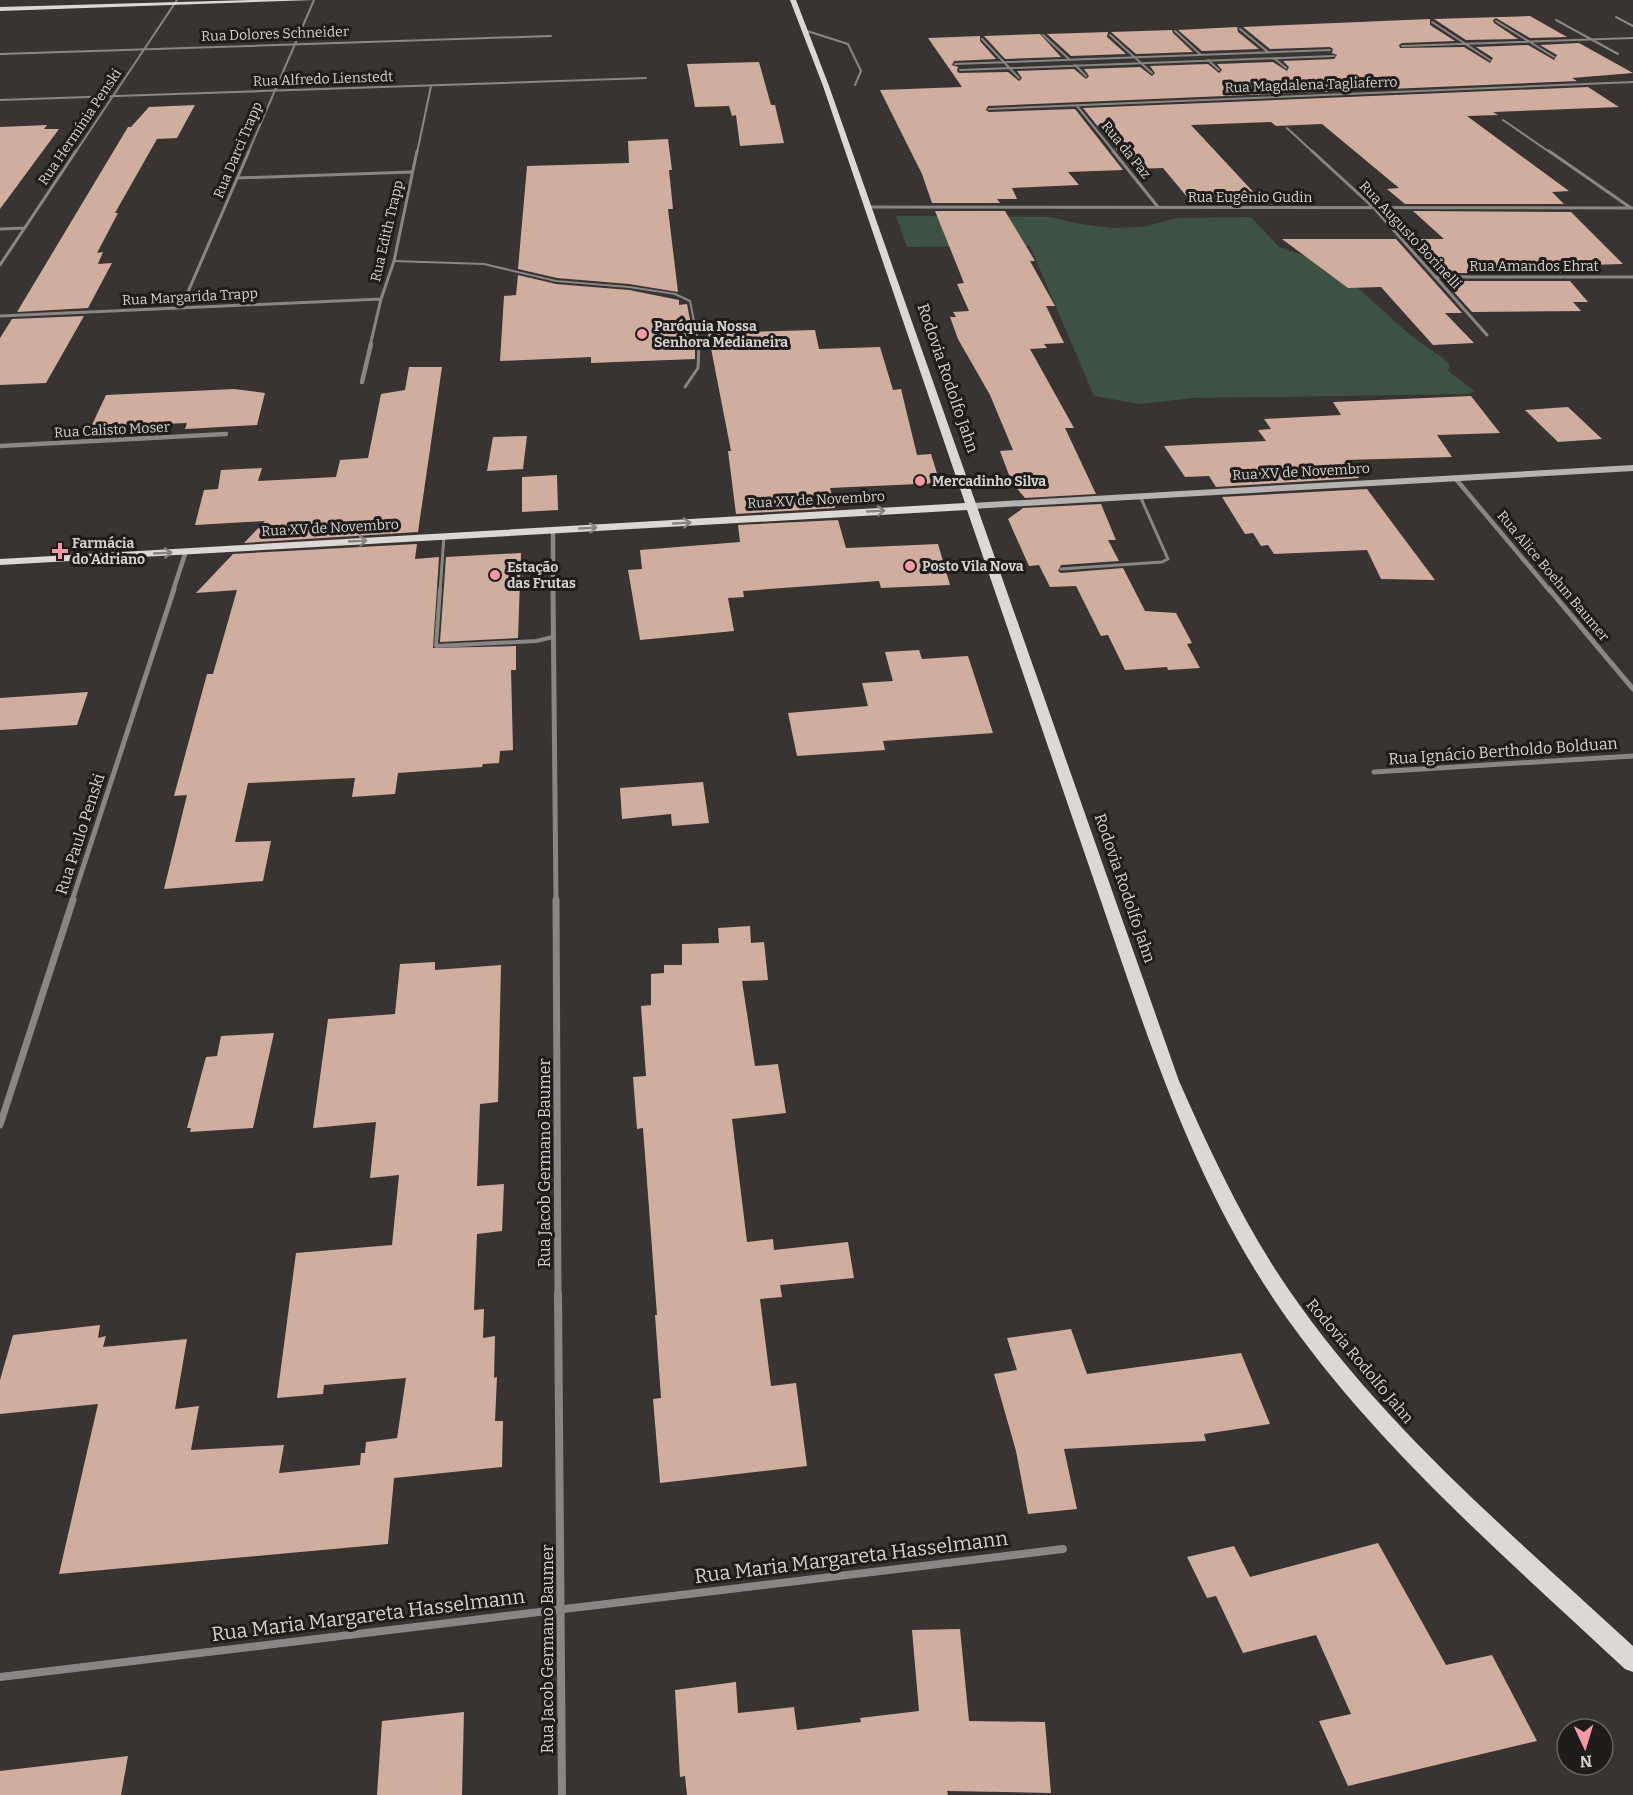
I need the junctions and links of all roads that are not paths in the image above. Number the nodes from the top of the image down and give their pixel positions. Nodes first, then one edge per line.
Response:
1 (312, 0) edge
2 (793, 0) edge
3 (176, 2) edge
4 (0, 9) edge
5 (1616, 17) dead end
6 (1557, 20) dead end
7 (1496, 21) dead end
8 (1432, 22) dead end
9 (1633, 26) edge
10 (1240, 29) dead end
11 (804, 30) junction
12 (1175, 31) dead end
13 (1043, 35) dead end
14 (1110, 35) dead end
15 (551, 36) dead end
16 (1633, 38) edge
17 (982, 39) dead end
18 (1592, 40) junction
19 (1527, 42) junction
20 (295, 44) junction
21 (1465, 44) junction
22 (1402, 46) dead end
23 (145, 49) junction
24 (1330, 50) dead end
25 (1268, 53) junction
26 (0, 54) edge
27 (1618, 54) dead end
28 (1202, 55) junction
29 (1334, 56) dead end
30 (1137, 57) junction
31 (1554, 57) dead end
32 (1274, 58) junction
33 (1069, 60) junction
34 (1490, 60) dead end
35 (1209, 61) junction
36 (1004, 62) junction
37 (1143, 63) junction
38 (955, 64) dead end
39 (1075, 66) junction
40 (1009, 68) junction
41 (1286, 68) dead end
42 (960, 70) dead end
43 (1219, 70) dead end
44 (1152, 73) dead end
45 (1086, 76) dead end
46 (646, 78) dead end
47 (1019, 78) dead end
48 (1633, 82) edge
49 (855, 85) dead end
50 (431, 86) junction
51 (275, 91) junction
52 (113, 96) junction
53 (0, 100) edge
54 (1077, 106) junction
55 (989, 109) dead end
56 (1503, 120) dead end
57 (1287, 128) dead end
58 (411, 172) junction
59 (237, 178) junction
60 (866, 207) junction
61 (1158, 207) junction
62 (1374, 208) junction
63 (1632, 208) edge
64 (25, 228) junction
65 (0, 229) edge
66 (394, 261) junction
67 (0, 265) edge
68 (1436, 277) junction
69 (1633, 277) edge
70 (381, 299) junction
71 (181, 308) junction
72 (0, 316) edge
73 (1487, 335) dead end
74 (362, 382) dead end
75 (685, 387) dead end
76 (226, 434) dead end
77 (0, 446) edge
78 (1633, 468) edge
79 (1455, 478) junction
80 (1140, 496) junction
81 (972, 506) junction
82 (553, 530) junction
83 (444, 536) junction
84 (186, 551) junction
85 (0, 562) edge
86 (1061, 569) dead end
87 (553, 638) junction
88 (1633, 689) edge
89 (1633, 756) edge
90 (1374, 772) dead end
91 (0, 1125) edge
92 (1063, 1549) dead end
93 (561, 1610) junction
94 (1633, 1661) edge
95 (0, 1677) edge
96 (562, 1795) edge

1 - 3 main road
1 - 20 street, Rua Darci Trapp
2 - 11 main road, Rodovia Rodolfo Jahn
3 - 4 main road
3 - 23 street, Rua Hermínia Penski
5 - 9 lane
6 - 18 lane
7 - 19 lane
8 - 21 lane
10 - 25 lane
11 - 49 lane
11 - 60 main road, Rodovia Rodolfo Jahn
12 - 28 lane
13 - 33 lane
14 - 30 lane
15 - 20 street, Rua Dolores Schneider
16 - 18 lane
17 - 36 lane
18 - 19 lane
18 - 27 lane
19 - 21 lane
19 - 31 lane
20 - 23 street, Rua Dolores Schneider
20 - 51 street, Rua Darci Trapp
21 - 22 lane
21 - 34 lane
23 - 26 street, Rua Dolores Schneider
23 - 52 street, Rua Hermínia Penski
24 - 25 lane
25 - 28 lane
25 - 32 lane
28 - 30 lane
28 - 35 lane
29 - 32 lane
30 - 33 lane
30 - 37 lane
32 - 35 lane
32 - 41 lane
33 - 36 lane
33 - 39 lane
35 - 37 lane
35 - 43 lane
36 - 38 lane
36 - 40 lane
37 - 39 lane
37 - 44 lane
39 - 40 lane
39 - 45 lane
40 - 42 lane
40 - 47 lane
46 - 50 street, Rua Alfredo Lienstedt
48 - 54 street, Rua Magdalena Tagliaferro
50 - 51 street, Rua Alfredo Lienstedt
50 - 58 street, Rua Edith Trapp
51 - 52 street, Rua Alfredo Lienstedt
51 - 59 street, Rua Darci Trapp
52 - 53 street, Rua Alfredo Lienstedt
52 - 64 street, Rua Hermínia Penski
54 - 55 street, Rua Magdalena Tagliaferro
54 - 61 street, Rua da Paz
56 - 63 street
57 - 62 street, Rua Augusto Borinelli
58 - 59 street
58 - 66 street, Rua Edith Trapp
59 - 71 street, Rua Darci Trapp
60 - 61 street, Rua Eugênio Gudin
60 - 81 main road, Rodovia Rodolfo Jahn
61 - 62 street, Rua Eugênio Gudin
62 - 63 street, Rua Eugênio Gudin
62 - 68 street, Rua Augusto Borinelli
64 - 65 street
64 - 67 street, Rua Hermínia Penski
66 - 70 street, Rua Edith Trapp
66 - 75 lane
68 - 69 street, Rua Amandos Ehrat
68 - 73 street, Rua Augusto Borinelli
70 - 71 street, Rua Margarida Trapp
70 - 74 street, Rua Edith Trapp
71 - 72 street, Rua Margarida Trapp
76 - 77 street, Rua Calisto Moser
78 - 79 street, Rua XV de Novembro
79 - 80 street, Rua XV de Novembro
79 - 88 street, Rua Alice Boehm Baumer
80 - 81 street, Rua XV de Novembro
80 - 86 lane
82 -> 81 main road, Rua XV de Novembro
81 - 94 main road, Rodovia Rodolfo Jahn
82 - 83 main road, Rua XV de Novembro
82 - 87 street, Rua Jacob Germano Baumer
84 -> 83 main road, Rua XV de Novembro
83 - 87 lane
85 -> 84 main road, Rua XV de Novembro
84 - 91 street, Rua Paulo Penski
87 - 93 street, Rua Jacob Germano Baumer
89 - 90 street, Rua Ignácio Bertholdo Bolduan
92 - 93 street, Rua Maria Margareta Hasselmann
93 - 95 street, Rua Maria Margareta Hasselmann
93 - 96 street, Rua Jacob Germano Baumer

